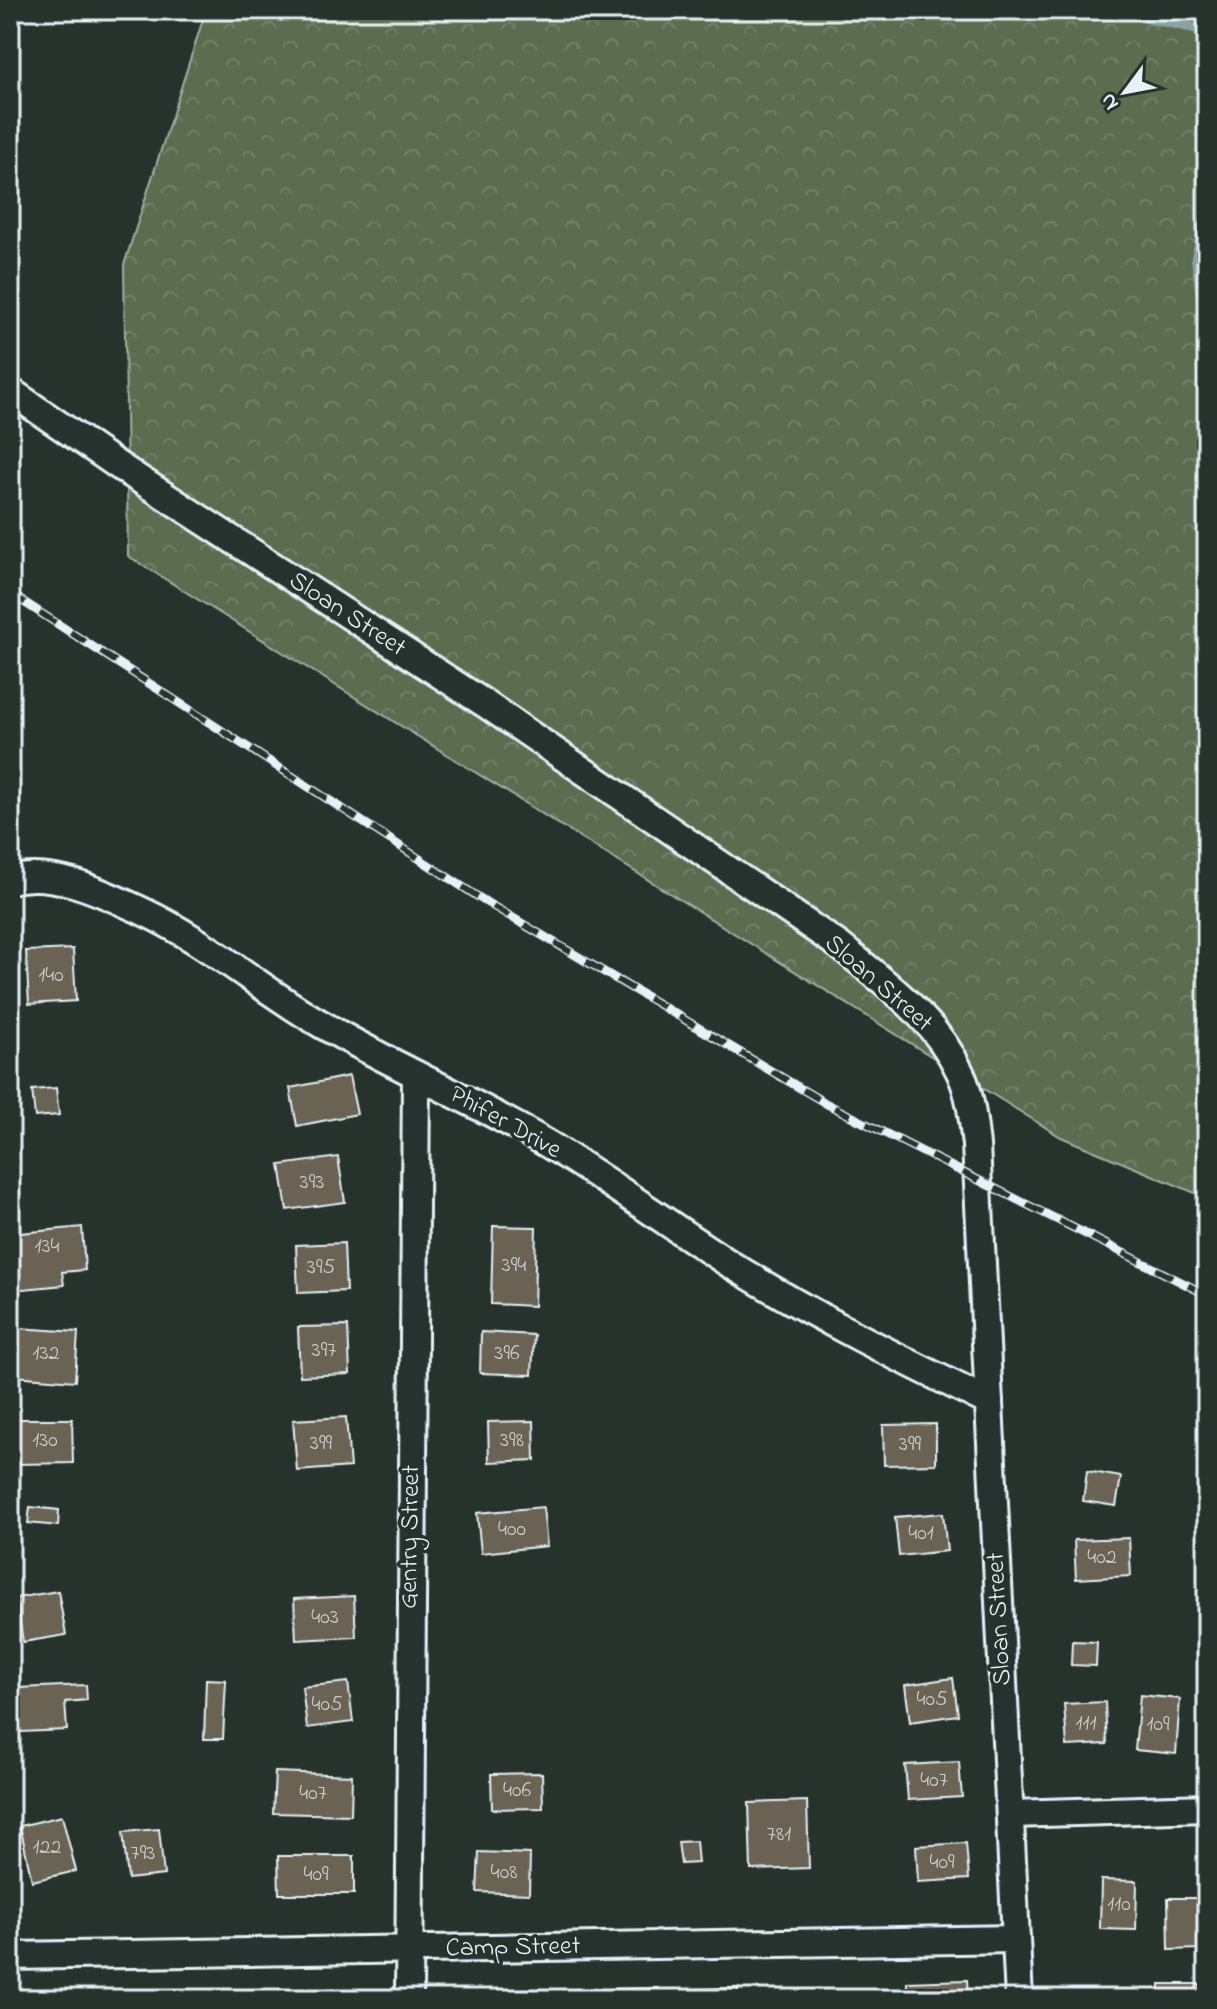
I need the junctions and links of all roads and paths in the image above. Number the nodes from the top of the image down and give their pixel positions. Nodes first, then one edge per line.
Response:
1 (10, 391) edge
2 (10, 880) edge
3 (416, 1075) junction
4 (989, 1402) junction
5 (1207, 1808) edge
6 (1011, 1814) junction
7 (1016, 1939) junction
8 (409, 1949) junction
9 (10, 1956) edge
10 (409, 1999) edge
11 (1019, 1999) edge

1 - 4 street, Sloan Street
2 - 3 street, Phifer Drive
3 - 4 street, Phifer Drive
3 - 8 street, Gentry Street
4 - 6 street, Sloan Street
5 - 6 street
6 - 7 street, Sloan Street
7 - 8 street, Camp Street
7 - 11 street, Sloan Street
8 - 9 street, Camp Street
8 - 10 street, Gentry Street

